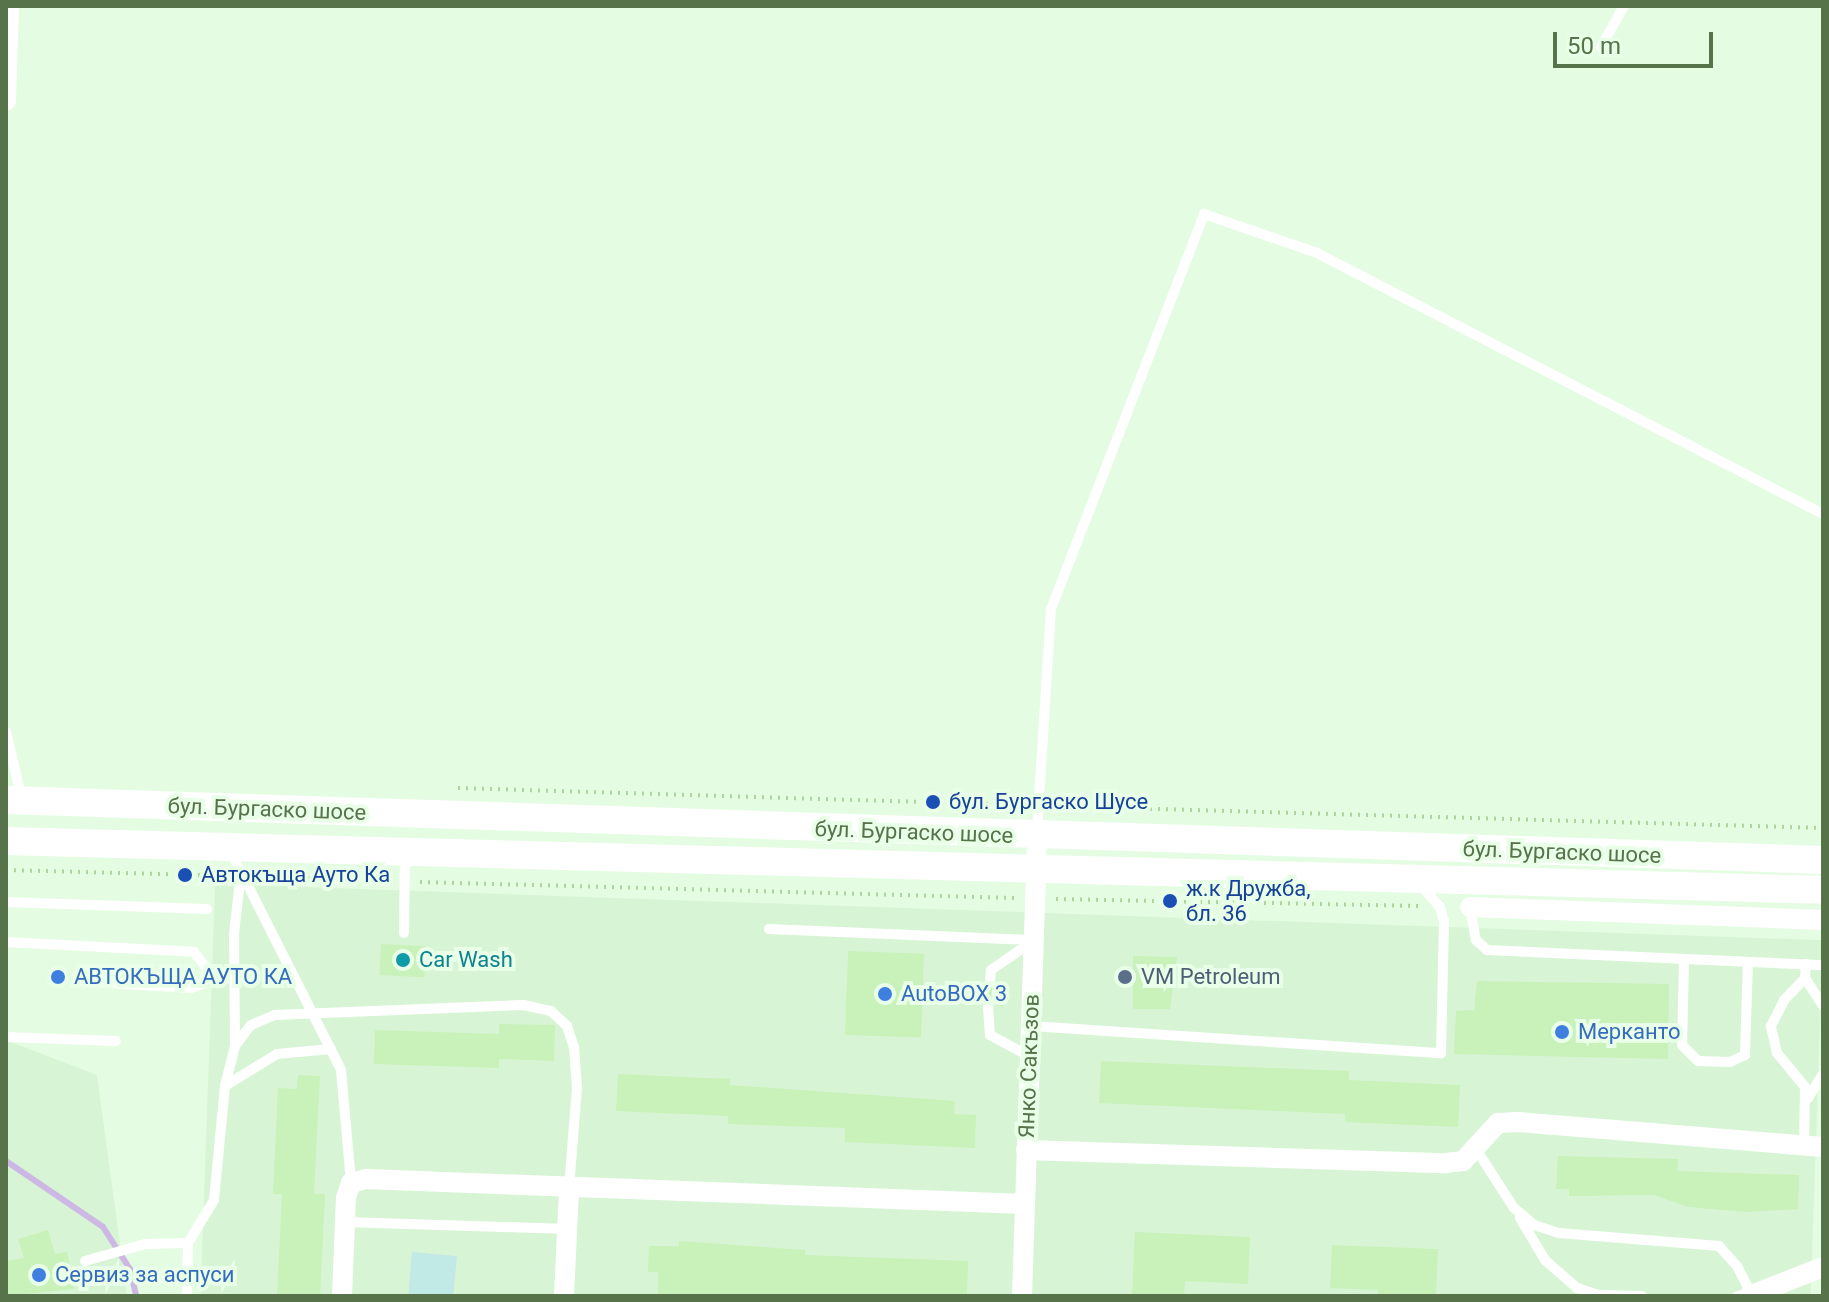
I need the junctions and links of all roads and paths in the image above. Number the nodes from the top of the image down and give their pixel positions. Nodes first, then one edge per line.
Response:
1 (9, 6) edge
2 (1624, 6) edge
3 (1601, 47) dead end
4 (6, 101) edge
5 (1823, 514) edge
6 (6, 732) edge
7 (443, 788) dead end
8 (14, 800) edge
9 (1039, 805) junction
10 (1823, 828) edge
11 (1037, 836) junction
12 (6, 841) edge
13 (405, 852) junction
14 (1823, 860) edge
15 (238, 868) junction
16 (1036, 868) junction
17 (6, 870) edge
18 (1394, 876) junction
19 (404, 882) junction
20 (1823, 890) edge
21 (1036, 898) junction
22 (6, 902) edge
23 (1440, 907) junction
24 (1470, 907) joint
25 (207, 909) dead end
26 (1823, 920) edge
27 (769, 929) dead end
28 (404, 933) dead end
29 (1035, 940) junction
30 (6, 942) edge
31 (1684, 959) junction
32 (1748, 962) junction
33 (1806, 964) junction
34 (1823, 965) edge
35 (1805, 978) junction
36 (78, 981) dead end
37 (990, 981) dead end
38 (1823, 1006) edge
39 (988, 1007) dead end
40 (313, 1011) junction
41 (1031, 1026) junction
42 (6, 1037) edge
43 (116, 1041) dead end
44 (235, 1046) junction
45 (331, 1049) junction
46 (1029, 1056) junction
47 (1823, 1074) edge
48 (225, 1086) junction
49 (1808, 1098) junction
50 (1814, 1147) edge
51 (1476, 1149) junction
52 (1026, 1150) junction
53 (351, 1183) junction
54 (569, 1188) junction
55 (1025, 1204) junction
56 (1514, 1208) junction
57 (343, 1222) junction
58 (567, 1229) junction
59 (188, 1243) junction
60 (85, 1261) dead end
61 (1823, 1267) edge
62 (1746, 1295) edge
63 (187, 1296) edge
64 (342, 1296) edge
65 (564, 1296) edge
66 (1022, 1296) edge
67 (1642, 1296) edge

1 - 4 street
2 - 3 lane
5 - 9 lane
6 - 8 lane
7 - 9 path
8 - 11 main road, бул. Бургаско шосе
9 - 10 path
9 - 11 lane
11 - 14 main road, бул. Бургаско шосе
11 - 16 street, Янко Сакъзов
12 - 15 main road, бул. Бургаско шосе
13 - 15 main road, бул. Бургаско шосе
13 - 16 main road, бул. Бургаско шосе
13 - 19 lane
15 - 17 path
15 - 19 path
15 - 40 lane
15 - 44 lane
16 - 18 main road, бул. Бургаско шосе
16 - 21 street, Янко Сакъзов
18 - 20 main road, бул. Бургаско шосе
18 - 23 lane
19 - 21 path
19 - 28 lane
21 - 23 path
21 - 29 street, Янко Сакъзов
22 - 25 lane
23 - 41 lane
24 - 26 street
24 - 31 lane
27 - 29 lane
29 - 37 lane
29 - 41 street, Янко Сакъзов
30 - 36 lane
31 - 32 lane
31 - 32 lane
32 - 33 lane
33 - 34 lane
33 - 35 lane
35 - 38 lane
35 - 49 lane
39 - 46 lane
40 - 44 lane
40 - 45 lane
40 - 54 lane
41 - 46 street, Янко Сакъзов
42 - 43 lane
44 - 48 lane
45 - 48 lane
45 - 53 lane
46 - 52 street, Янко Сакъзов
47 - 49 lane
48 - 59 lane
49 - 50 lane
50 - 51 street
51 - 52 street
51 - 56 lane
52 - 55 street, Янко Сакъзов
53 - 54 street
53 - 57 street
54 - 55 street
54 - 58 street
55 - 66 street, Янко Сакъзов
56 - 62 lane
56 - 67 lane
57 - 58 lane
57 - 64 street
58 - 65 street
59 - 60 lane
59 - 63 lane
61 - 62 street

